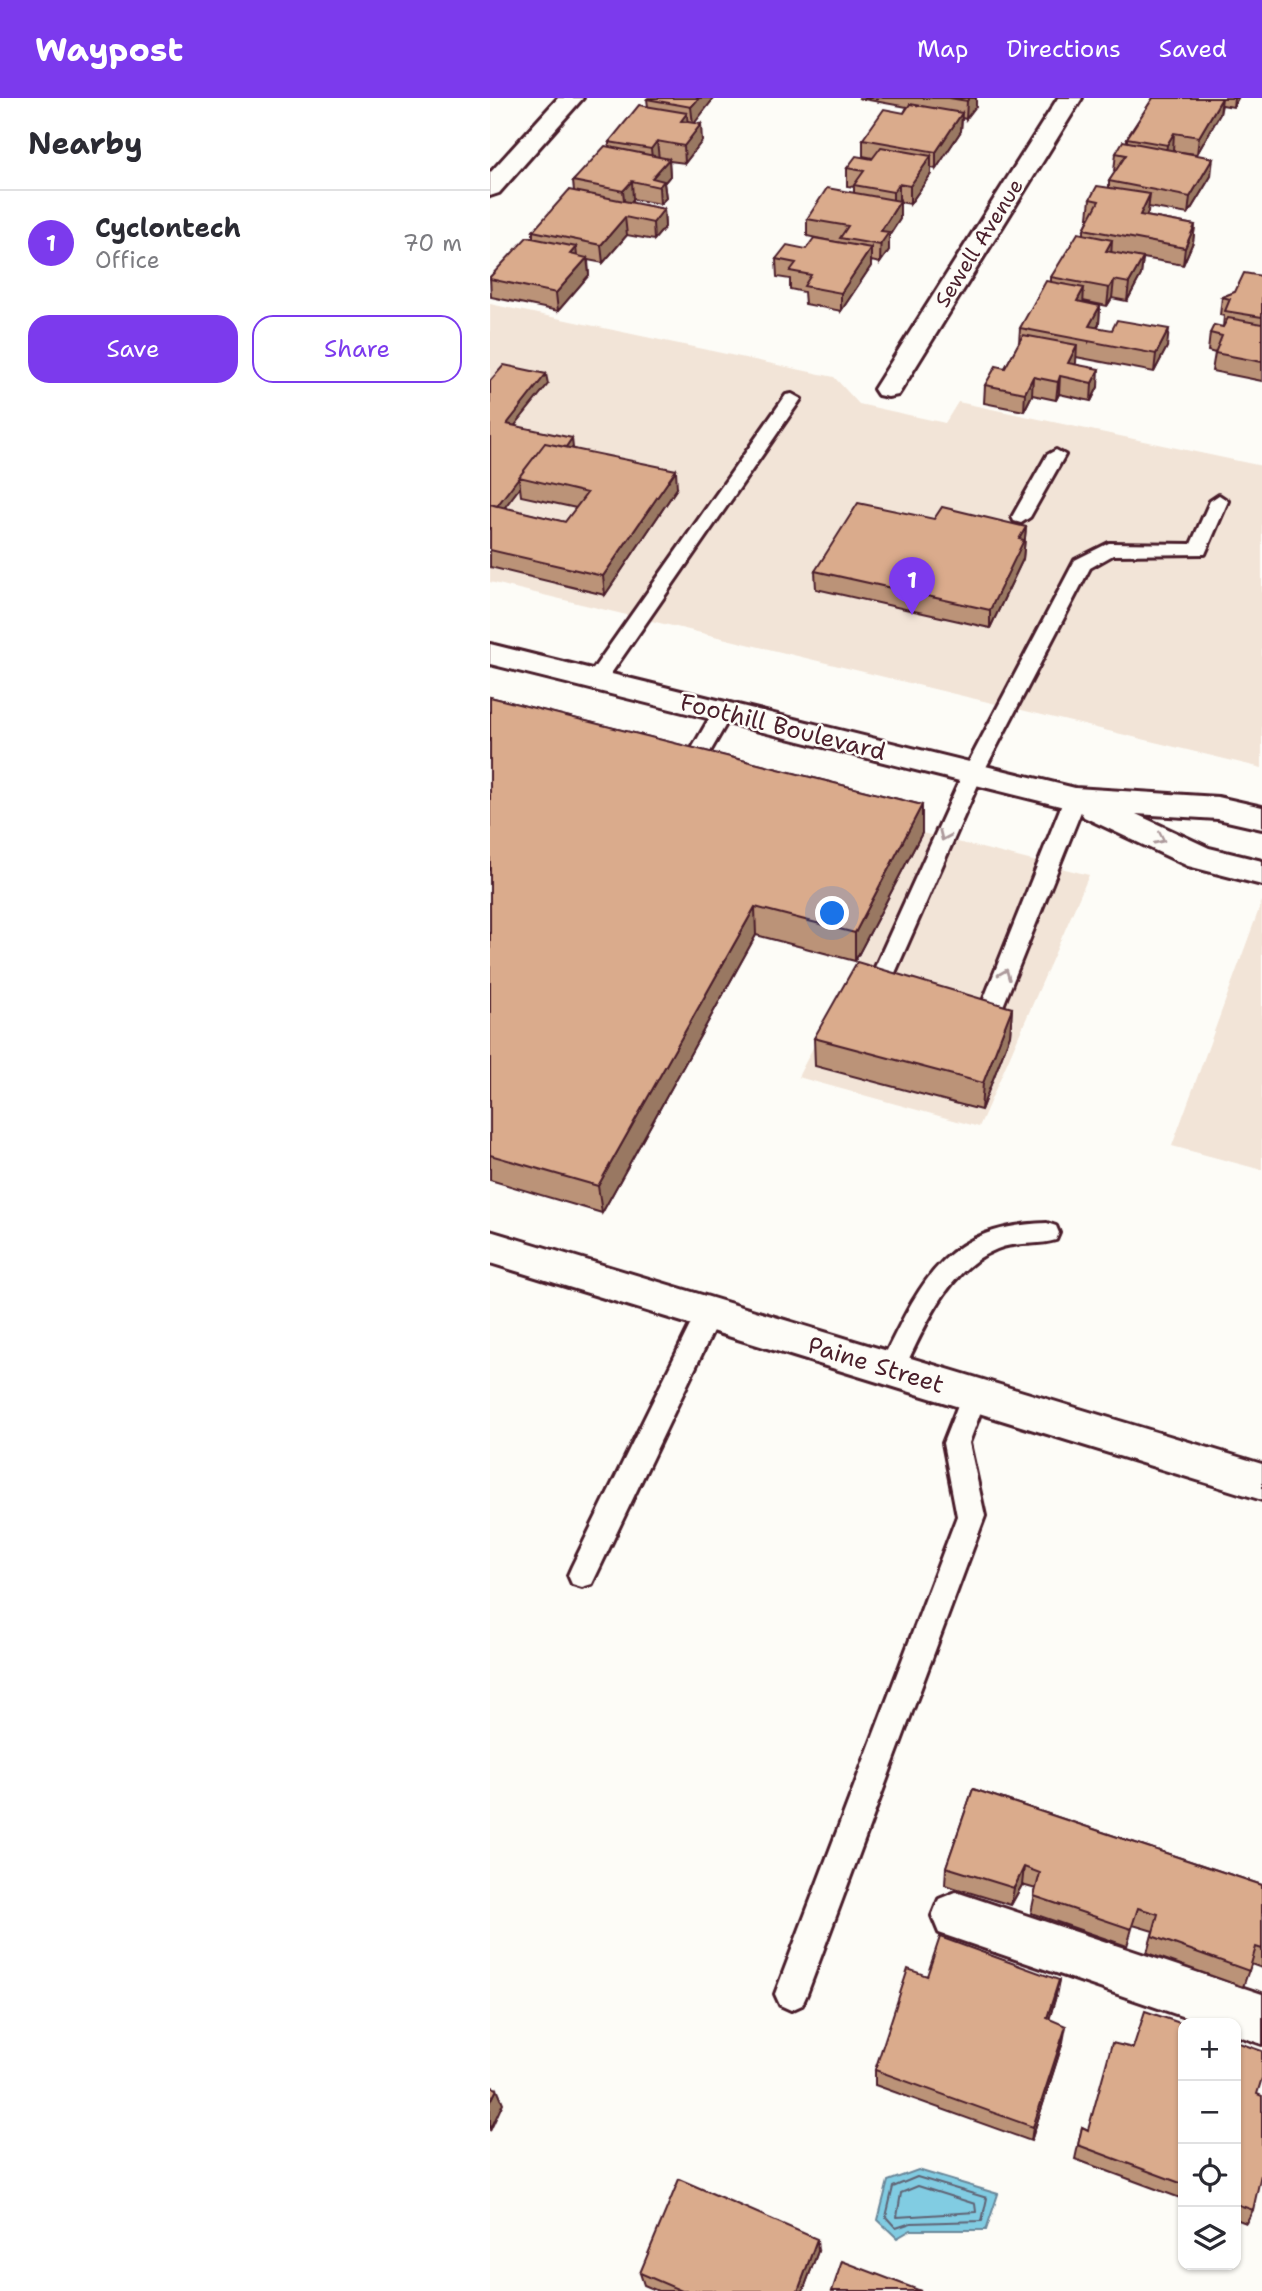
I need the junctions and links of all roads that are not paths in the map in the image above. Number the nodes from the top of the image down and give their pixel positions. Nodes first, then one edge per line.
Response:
1 (571, 98) edge
2 (1070, 98) edge
3 (490, 188) edge
4 (888, 388) dead end
5 (792, 399) dead end
6 (1055, 455) dead end
7 (1219, 501) dead end
8 (1021, 517) dead end
9 (490, 654) edge
10 (596, 680) junction
11 (723, 712) junction
12 (973, 774) junction
13 (673, 797) edge
14 (1075, 799) junction
15 (1262, 818) edge
16 (1262, 873) edge
17 (914, 996) edge
18 (951, 1006) edge
19 (1047, 1233) dead end
20 (490, 1247) edge
21 (708, 1314) junction
22 (891, 1369) junction
23 (974, 1395) junction
24 (1262, 1482) edge
25 (582, 1575) dead end
26 (956, 1916) dead end
27 (791, 1994) dead end
28 (1262, 2020) edge

1 - 3 street
2 - 4 street, Sewell Avenue
5 - 10 lane
6 - 8 lane
7 - 12 lane
9 - 10 street, Foothill Boulevard
10 - 11 street, Foothill Boulevard
11 - 12 street, Foothill Boulevard
11 - 13 lane
12 - 14 street, Foothill Boulevard
12 -> 17 lane
14 - 15 street, Foothill Boulevard
14 -> 16 street, Foothill Boulevard
18 -> 14 lane
19 - 22 lane
20 - 21 street, Paine Street
21 - 22 street, Paine Street
21 - 25 lane
22 - 23 street, Paine Street
23 - 24 street, Paine Street
23 - 27 lane
26 - 28 street

